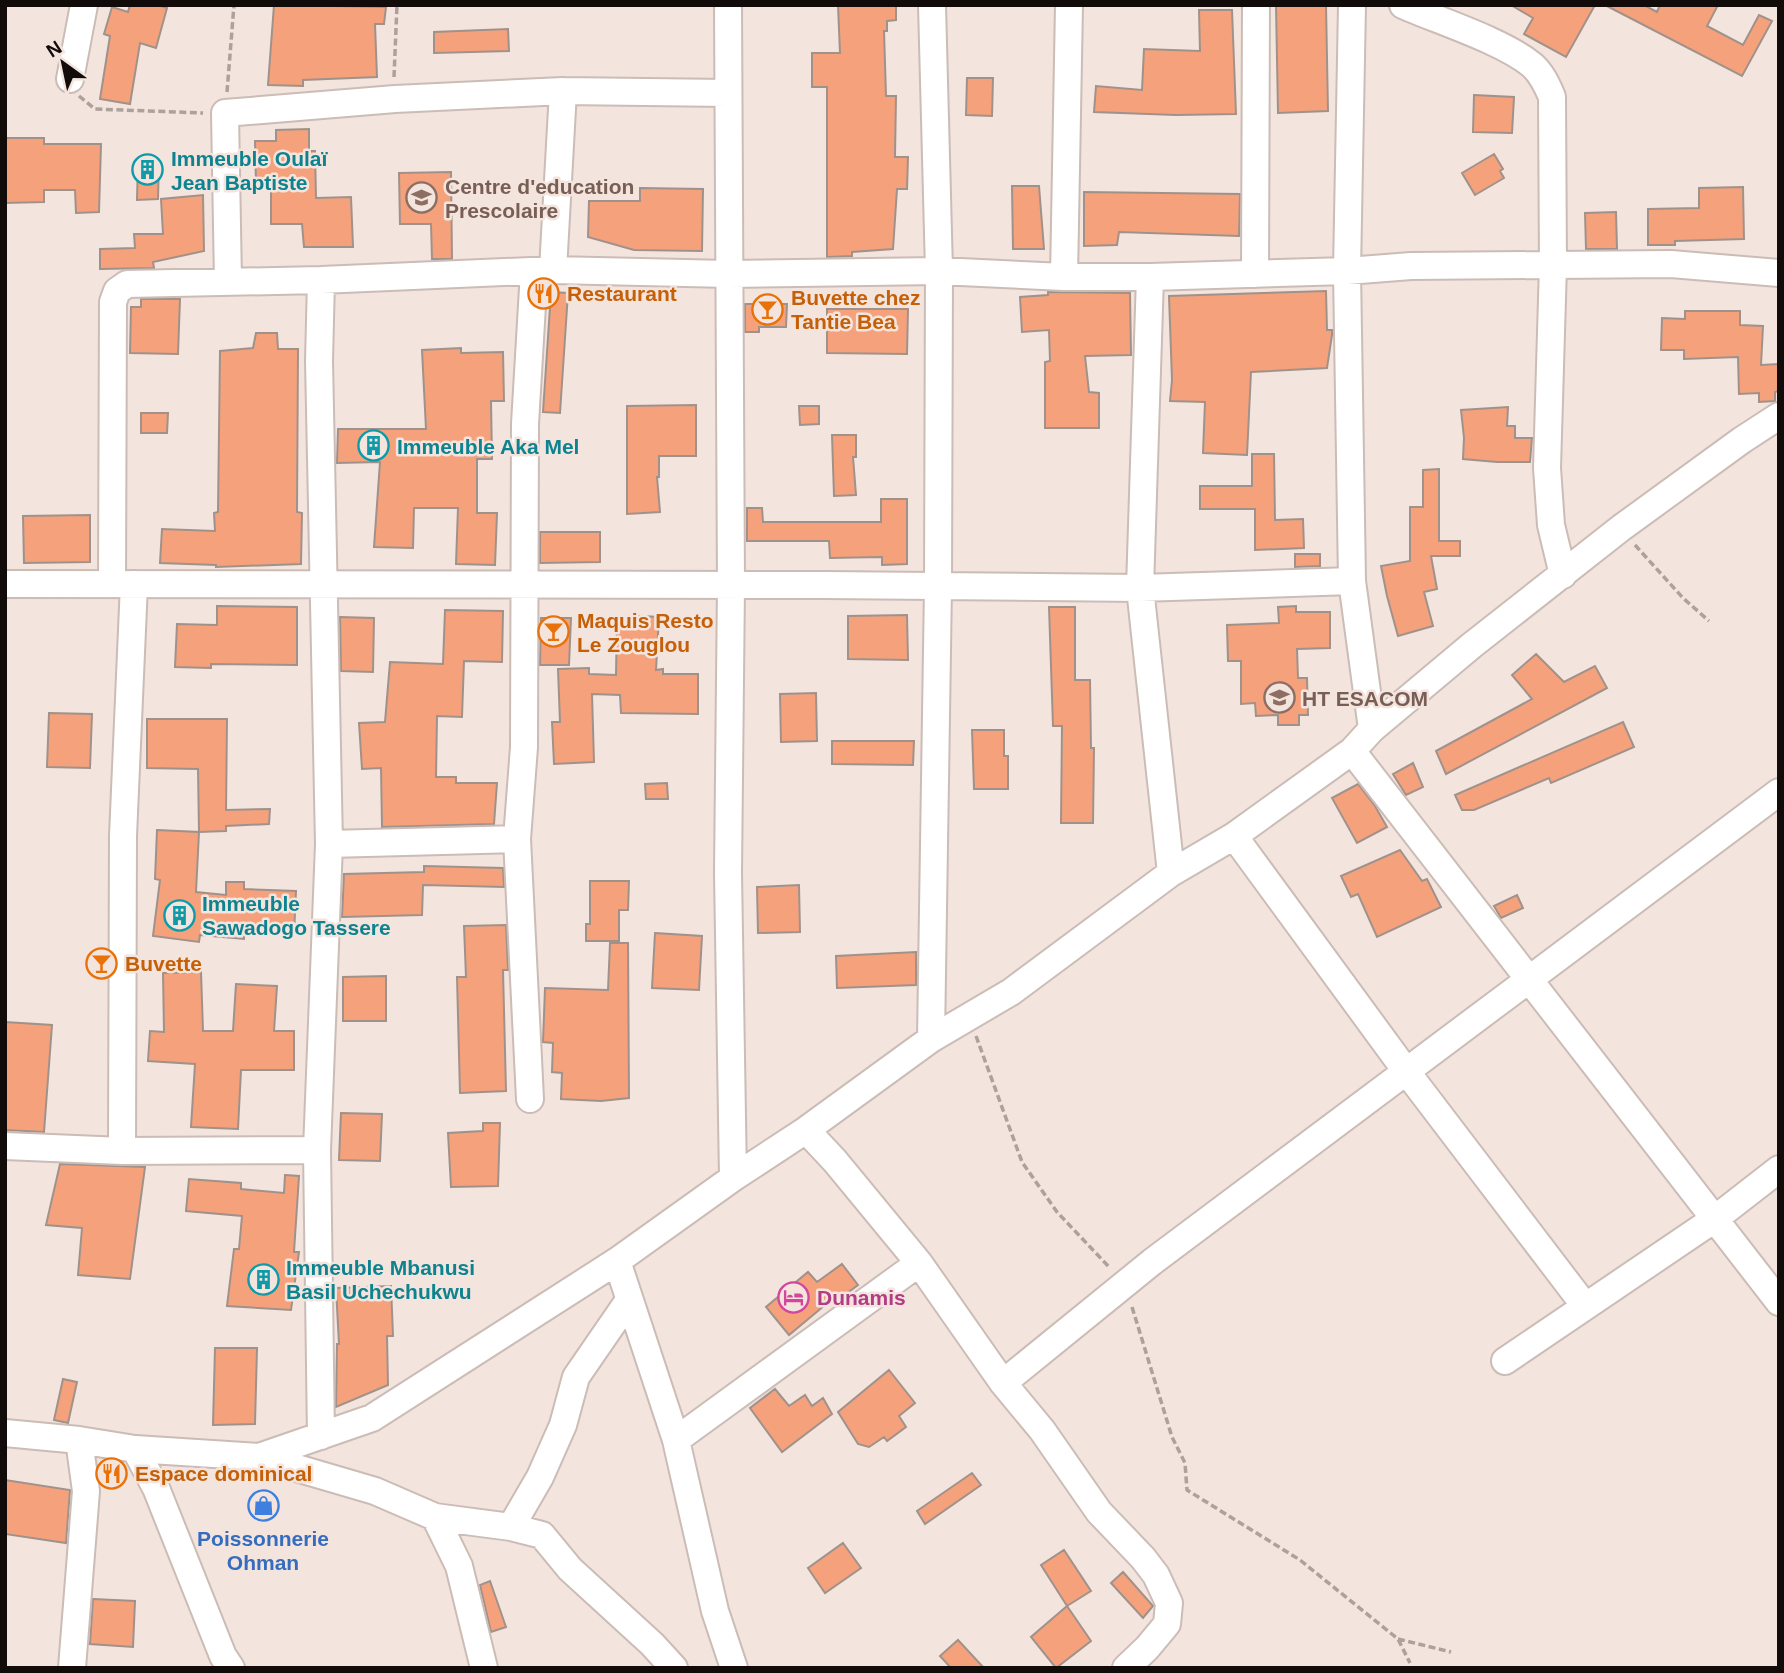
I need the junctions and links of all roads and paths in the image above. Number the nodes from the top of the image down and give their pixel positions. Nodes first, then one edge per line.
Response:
1 (84, 5) edge
2 (234, 5) edge
3 (397, 5) edge
4 (728, 5) edge
5 (932, 5) edge
6 (1069, 5) edge
7 (1256, 5) edge
8 (1352, 5) edge
9 (1403, 5) edge
10 (70, 79) joint
11 (563, 91) junction
12 (728, 93) junction
13 (395, 99) junction
14 (225, 113) junction
15 (1553, 265) junction
16 (543, 271) junction
17 (939, 271) junction
18 (1346, 271) junction
19 (1779, 273) edge
20 (729, 274) junction
21 (1255, 274) junction
22 (1064, 277) junction
23 (1150, 277) junction
24 (321, 280) junction
25 (228, 282) junction
26 (1779, 416) edge
27 (1621, 528) junction
28 (1563, 575) junction
29 (1352, 581) junction
30 (5, 584) edge
31 (123, 584) junction
32 (325, 584) junction
33 (526, 585) junction
34 (731, 585) junction
35 (938, 586) junction
36 (1140, 588) junction
37 (1709, 621) dead end
38 (1371, 729) junction
39 (1352, 751) junction
40 (1776, 801) edge
41 (1234, 836) junction
42 (517, 839) junction
43 (328, 844) junction
44 (1171, 873) junction
45 (1529, 979) junction
46 (970, 1018) junction
47 (931, 1040) junction
48 (1406, 1071) junction
49 (530, 1098) dead end
50 (806, 1130) junction
51 (5, 1146) edge
52 (317, 1150) junction
53 (122, 1151) junction
54 (1779, 1169) edge
55 (733, 1178) junction
56 (1716, 1218) junction
57 (617, 1261) junction
58 (919, 1263) junction
59 (1125, 1283) junction
60 (629, 1300) junction
61 (1779, 1302) edge
62 (1585, 1306) junction
63 (1505, 1361) dead end
64 (1003, 1383) junction
65 (5, 1433) edge
66 (321, 1436) junction
67 (79, 1440) junction
68 (676, 1440) junction
69 (135, 1450) junction
70 (260, 1457) junction
71 (435, 1517) junction
72 (511, 1527) junction
73 (1398, 1639) junction
74 (1451, 1652) dead end
75 (1410, 1663) dead end
76 (72, 1668) edge
77 (231, 1668) edge
78 (484, 1668) edge
79 (674, 1668) edge
80 (734, 1668) edge
81 (1126, 1668) edge

1 - 10 street
2 - 14 path
3 - 13 path
4 - 12 street
5 - 17 street
6 - 22 street
7 - 21 street
8 - 18 street
9 - 15 street
10 - 14 path
11 - 12 street
11 - 13 street
11 - 16 street
12 - 20 street
13 - 14 street
14 - 25 street
15 - 18 street
15 - 19 street
15 - 28 street
16 - 20 street
16 - 24 street
16 - 33 street
17 - 20 street
17 - 22 street
17 - 35 street
18 - 21 street
18 - 29 street
20 - 34 street
21 - 23 street
22 - 23 street
23 - 36 street
24 - 25 street
24 - 32 street
25 - 31 street
26 - 27 street
27 - 28 street
27 - 37 path
28 - 38 street
29 - 36 street
29 - 38 street
30 - 31 street
31 - 32 street
31 - 53 street
32 - 33 street
32 - 43 street
33 - 34 street
33 - 42 street
34 - 35 street
34 - 55 street
35 - 36 street
35 - 47 street
36 - 44 street
38 - 39 street
39 - 41 street
39 - 45 street
40 - 45 street
41 - 44 street
41 - 48 street
42 - 43 street
42 - 49 street
43 - 52 street
44 - 46 street
45 - 48 street
45 - 56 street
46 - 47 street
46 - 59 path
47 - 50 street
48 - 59 street
48 - 62 street
50 - 55 street
50 - 58 street
51 - 53 street
52 - 53 street
52 - 66 street
54 - 56 street
55 - 57 street
56 - 61 street
56 - 62 street
57 - 60 street
57 - 66 street
58 - 64 street
58 - 68 street
59 - 64 street
59 - 73 path
60 - 68 street
60 - 72 street
62 - 63 street
64 - 81 street
65 - 67 street
66 - 70 street
67 - 69 street
67 - 76 street
68 - 80 street
69 - 70 street
69 - 77 street
70 - 71 street
71 - 72 street
71 - 78 street
72 - 79 street
73 - 74 path
73 - 75 path

